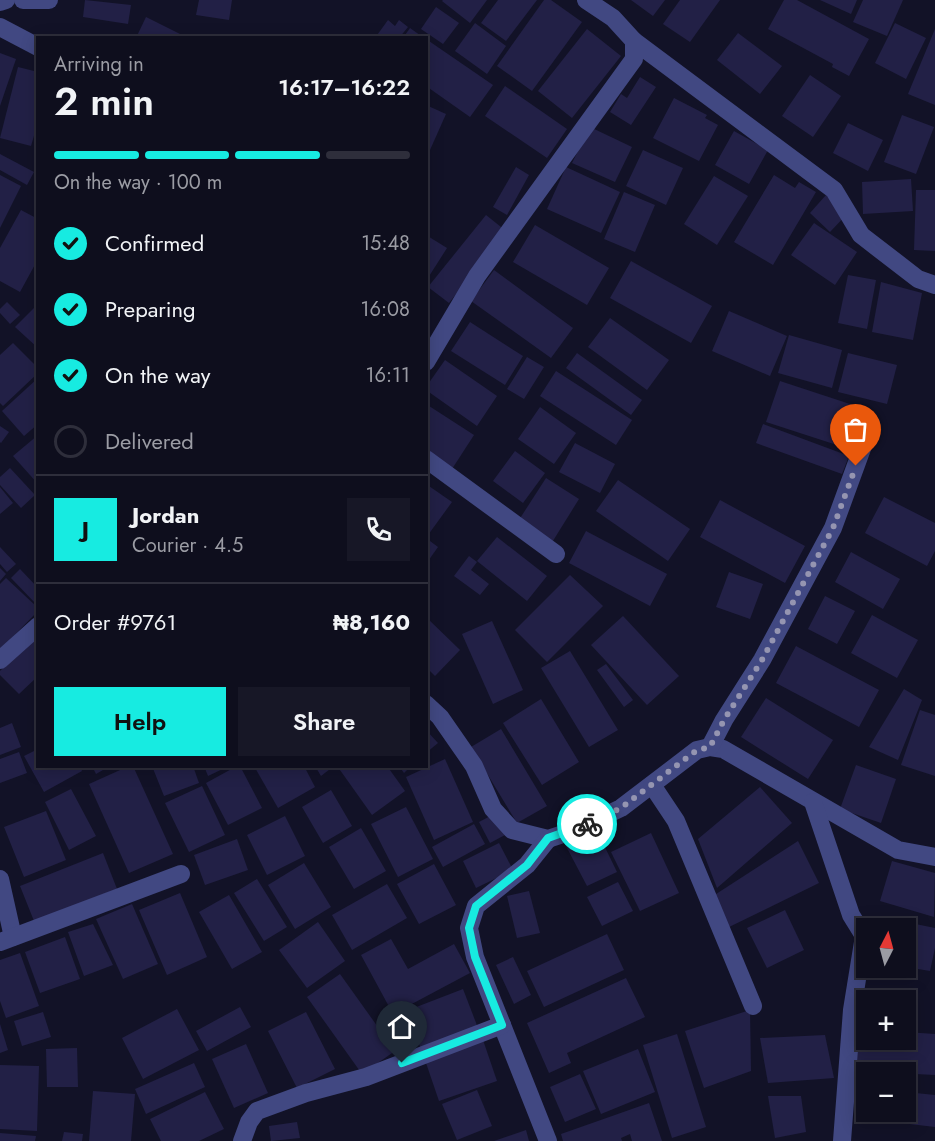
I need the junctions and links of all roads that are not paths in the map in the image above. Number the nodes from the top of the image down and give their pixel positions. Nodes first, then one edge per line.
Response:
1 (6, 0) edge
2 (23, 0) edge
3 (49, 0) edge
4 (586, 0) edge
5 (0, 2) edge
6 (0, 27) edge
7 (634, 41) junction
8 (36, 46) edge
9 (935, 285) edge
10 (428, 359) edge
11 (871, 424) dead end
12 (428, 460) edge
13 (556, 554) dead end
14 (36, 628) edge
15 (0, 660) edge
16 (428, 706) edge
17 (710, 747) junction
18 (652, 785) junction
19 (813, 802) junction
20 (548, 838) junction
21 (935, 857) edge
22 (181, 874) dead end
23 (0, 879) edge
24 (6, 940) edge
25 (753, 1006) dead end
26 (502, 1025) junction
27 (242, 1141) edge
28 (548, 1141) edge
29 (842, 1141) edge

1 - 5 street
2 - 3 street
4 - 7 street
6 - 8 street
7 - 9 street
7 - 10 street
11 - 17 street
12 - 13 street
14 - 15 street
16 - 20 street
17 - 18 street
17 - 19 street
18 - 20 street
18 - 25 street
19 - 21 street
19 - 29 street
20 - 26 street
22 - 24 street
23 - 24 street
26 - 27 street
26 - 28 street

